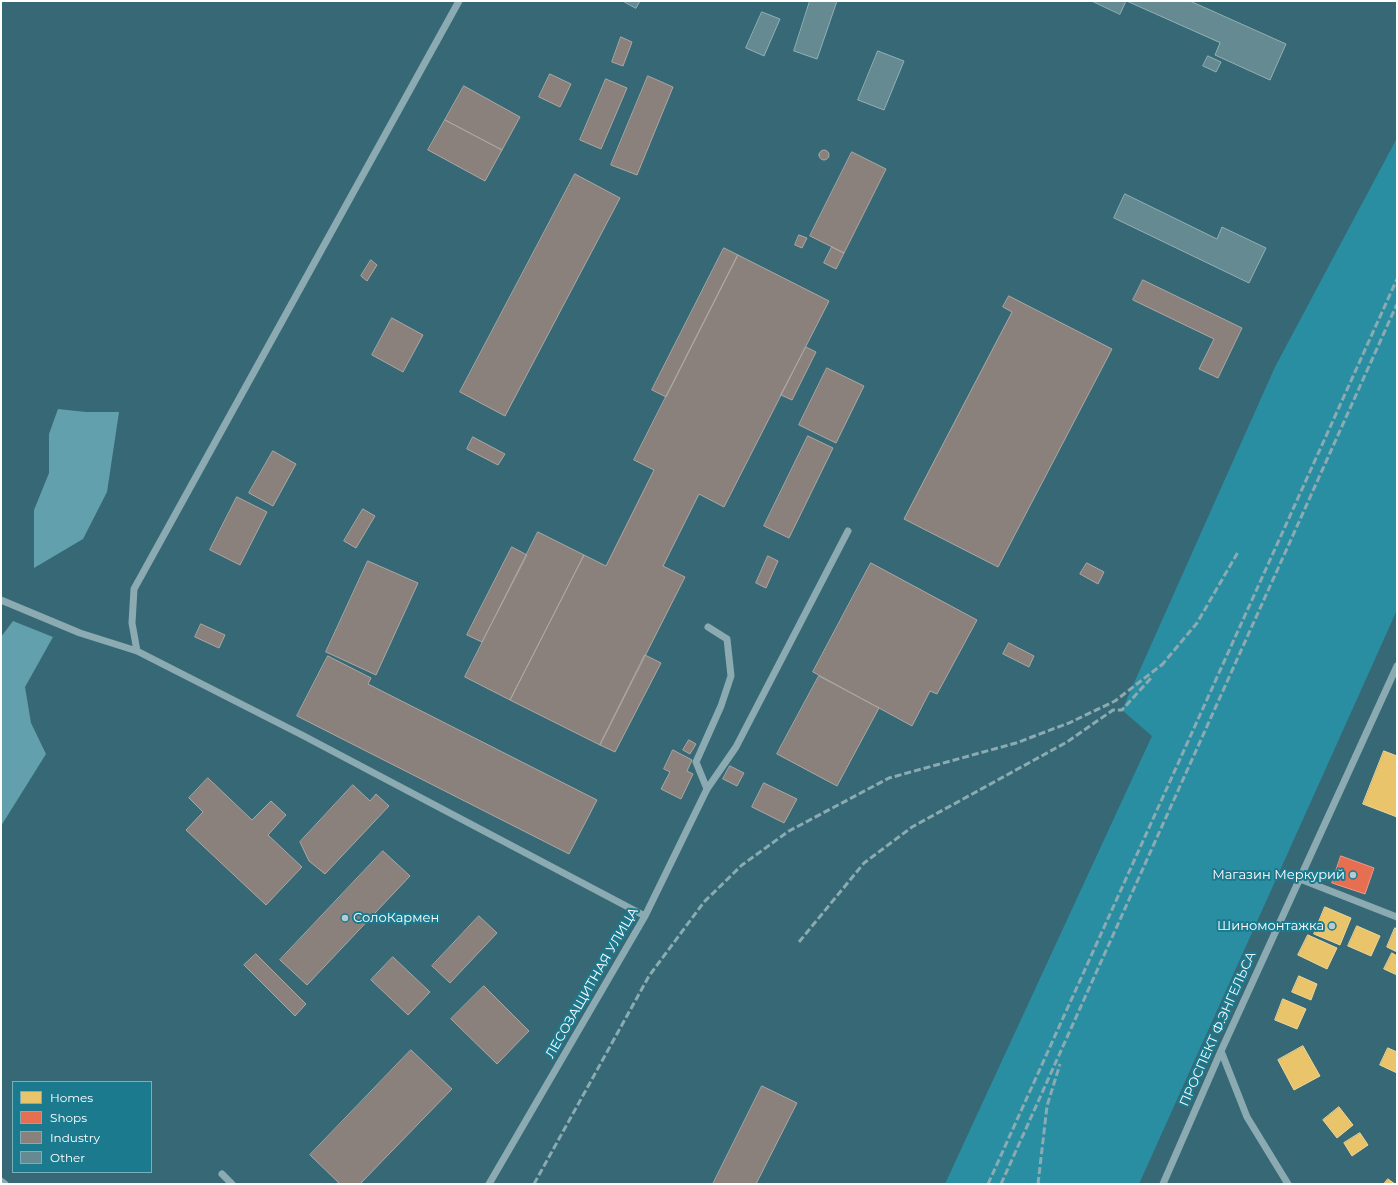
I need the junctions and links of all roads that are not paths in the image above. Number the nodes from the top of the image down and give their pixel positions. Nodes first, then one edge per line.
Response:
1 (459, 1) edge
2 (848, 531) dead end
3 (1, 600) edge
4 (708, 627) dead end
5 (137, 651) junction
6 (1397, 666) edge
7 (707, 789) junction
8 (1300, 879) junction
9 (645, 916) junction
10 (1397, 917) edge
11 (1221, 1051) junction
12 (222, 1174) dead end
13 (1, 1180) edge
14 (5, 1184) edge
15 (232, 1184) edge
16 (489, 1184) edge
17 (1163, 1184) edge
18 (1288, 1184) edge

1 - 5 street
2 - 7 street, ЛЕСОЗАЩИТНАЯ УЛИЦА
3 - 5 street
4 - 7 street
5 - 9 street
6 - 8 street, ПРОСПЕКТ Ф.ЭНГЕЛЬСА
7 - 9 street, ЛЕСОЗАЩИТНАЯ УЛИЦА
8 - 10 street
8 - 11 street, ПРОСПЕКТ Ф.ЭНГЕЛЬСА
9 - 16 street, ЛЕСОЗАЩИТНАЯ УЛИЦА
11 - 17 street, ПРОСПЕКТ Ф.ЭНГЕЛЬСА
11 - 18 street
12 - 15 street
13 - 14 street

